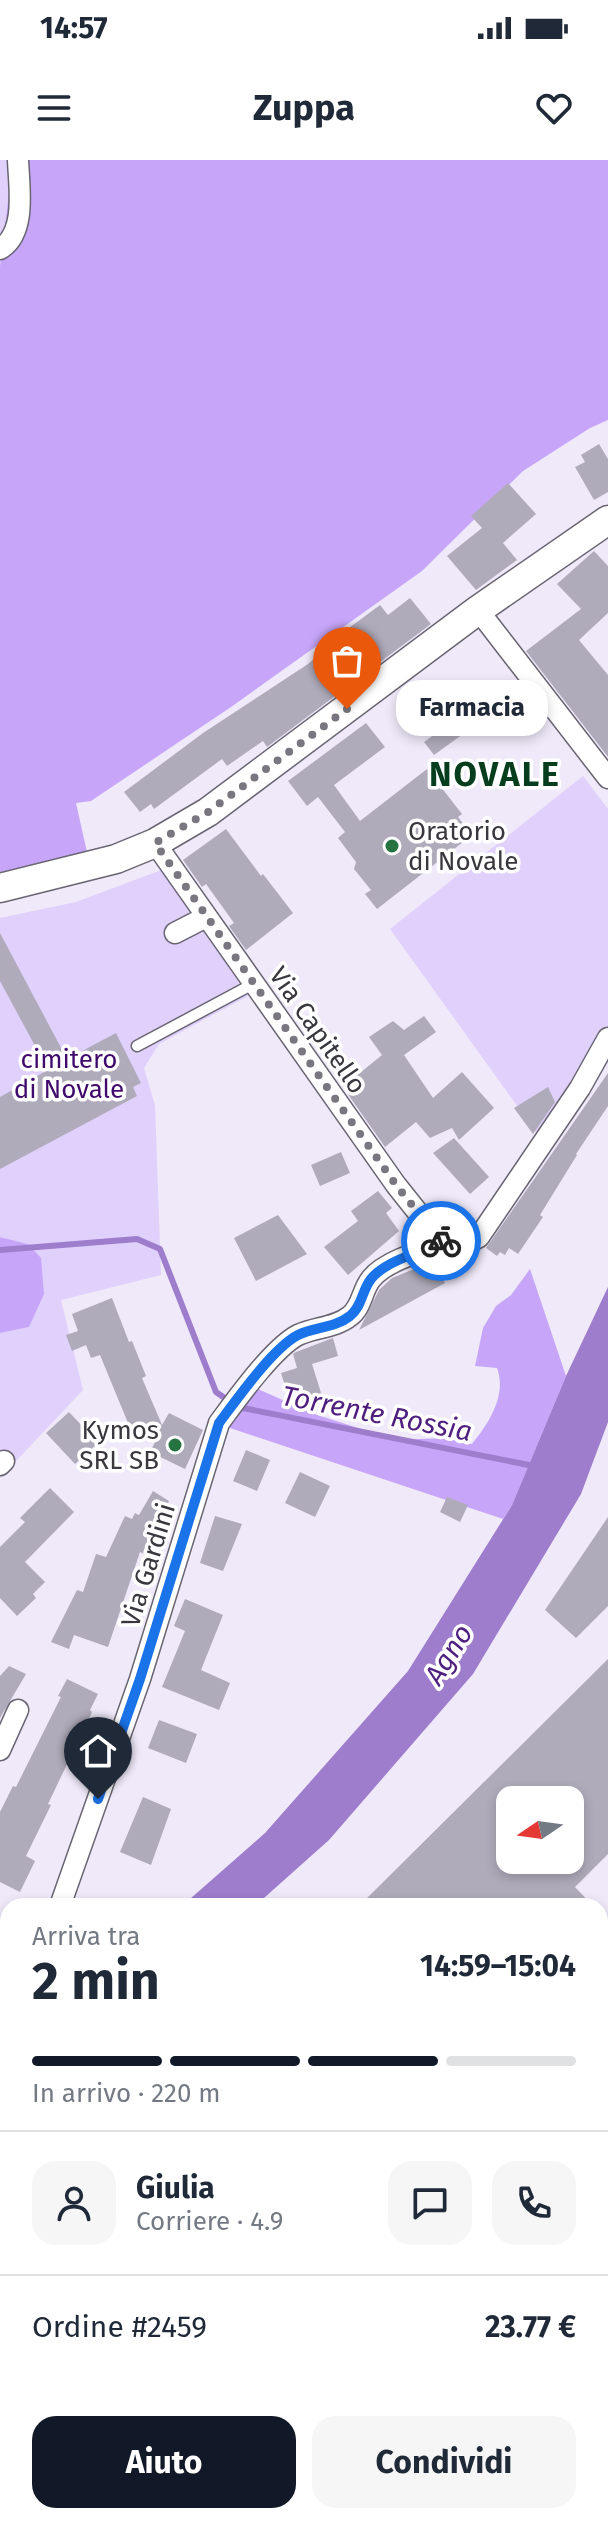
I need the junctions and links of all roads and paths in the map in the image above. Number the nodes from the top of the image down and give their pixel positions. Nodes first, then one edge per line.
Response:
1 (18, 160) edge
2 (0, 249) edge
3 (608, 520) edge
4 (478, 610) junction
5 (608, 778) edge
6 (155, 843) junction
7 (0, 888) edge
8 (206, 917) junction
9 (175, 933) dead end
10 (253, 984) junction
11 (608, 1038) edge
12 (137, 1046) dead end
13 (443, 1244) junction
14 (18, 1710) dead end
15 (0, 1750) edge
16 (63, 1898) edge

1 - 2 street
3 - 4 main road
4 - 5 street
4 - 6 main road
6 - 7 main road
6 - 8 street, Via Capitello
8 - 9 street
8 - 10 street, Via Capitello
10 - 12 lane
10 - 13 street, Via Capitello
11 - 13 street, Via Gardini
13 - 16 street, Via Gardini
14 - 15 street

